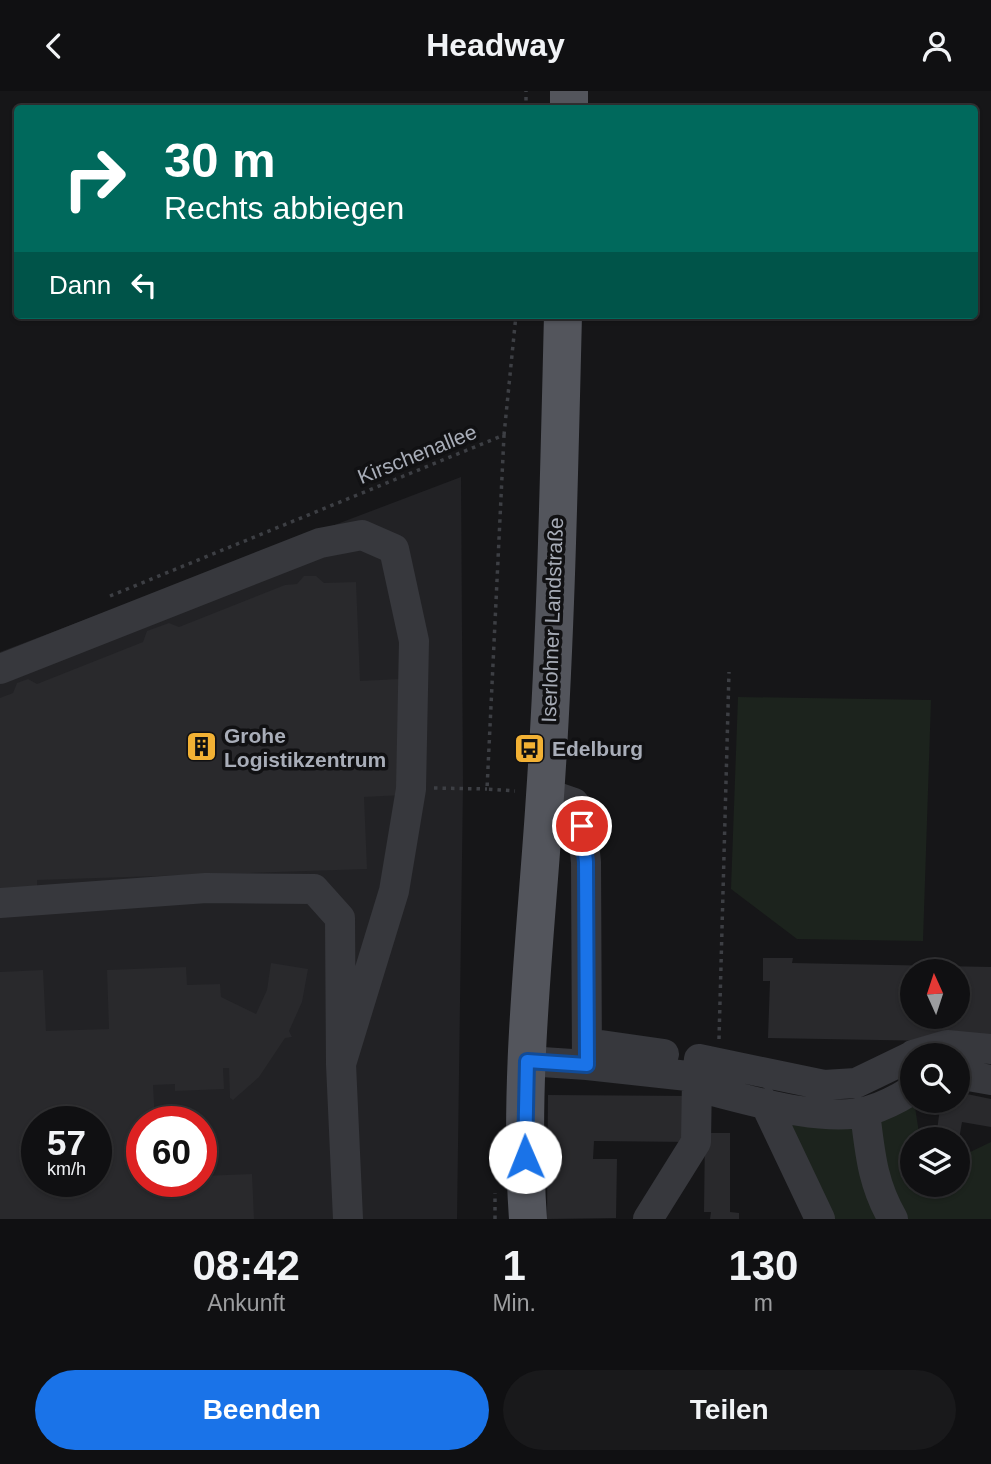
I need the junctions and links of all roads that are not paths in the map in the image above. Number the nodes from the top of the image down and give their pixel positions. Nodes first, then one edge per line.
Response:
1 (563, 319) edge
2 (0, 669) edge
3 (545, 793) junction
4 (0, 903) edge
5 (970, 1047) edge
6 (991, 1049) edge
7 (587, 1054) junction
8 (527, 1061) junction
9 (900, 1062) edge
10 (341, 1064) junction
11 (703, 1071) junction
12 (970, 1076) edge
13 (991, 1080) edge
14 (900, 1097) edge
15 (765, 1103) junction
16 (865, 1112) junction
17 (348, 1219) edge
18 (528, 1219) edge
19 (648, 1219) edge
20 (820, 1219) edge
21 (893, 1219) edge

1 - 3 main road, Iserlohner Landstraße
2 - 10 street
3 - 7 street
3 - 8 main road, Iserlohner Landstraße
4 - 10 street
5 - 6 street
7 - 8 street
7 - 11 street
8 - 18 main road, Iserlohner Landstraße
9 - 11 street
10 - 17 street
11 - 15 street
11 - 19 street
12 - 13 street
14 - 16 street
15 - 16 street
15 - 20 street
16 - 21 street

